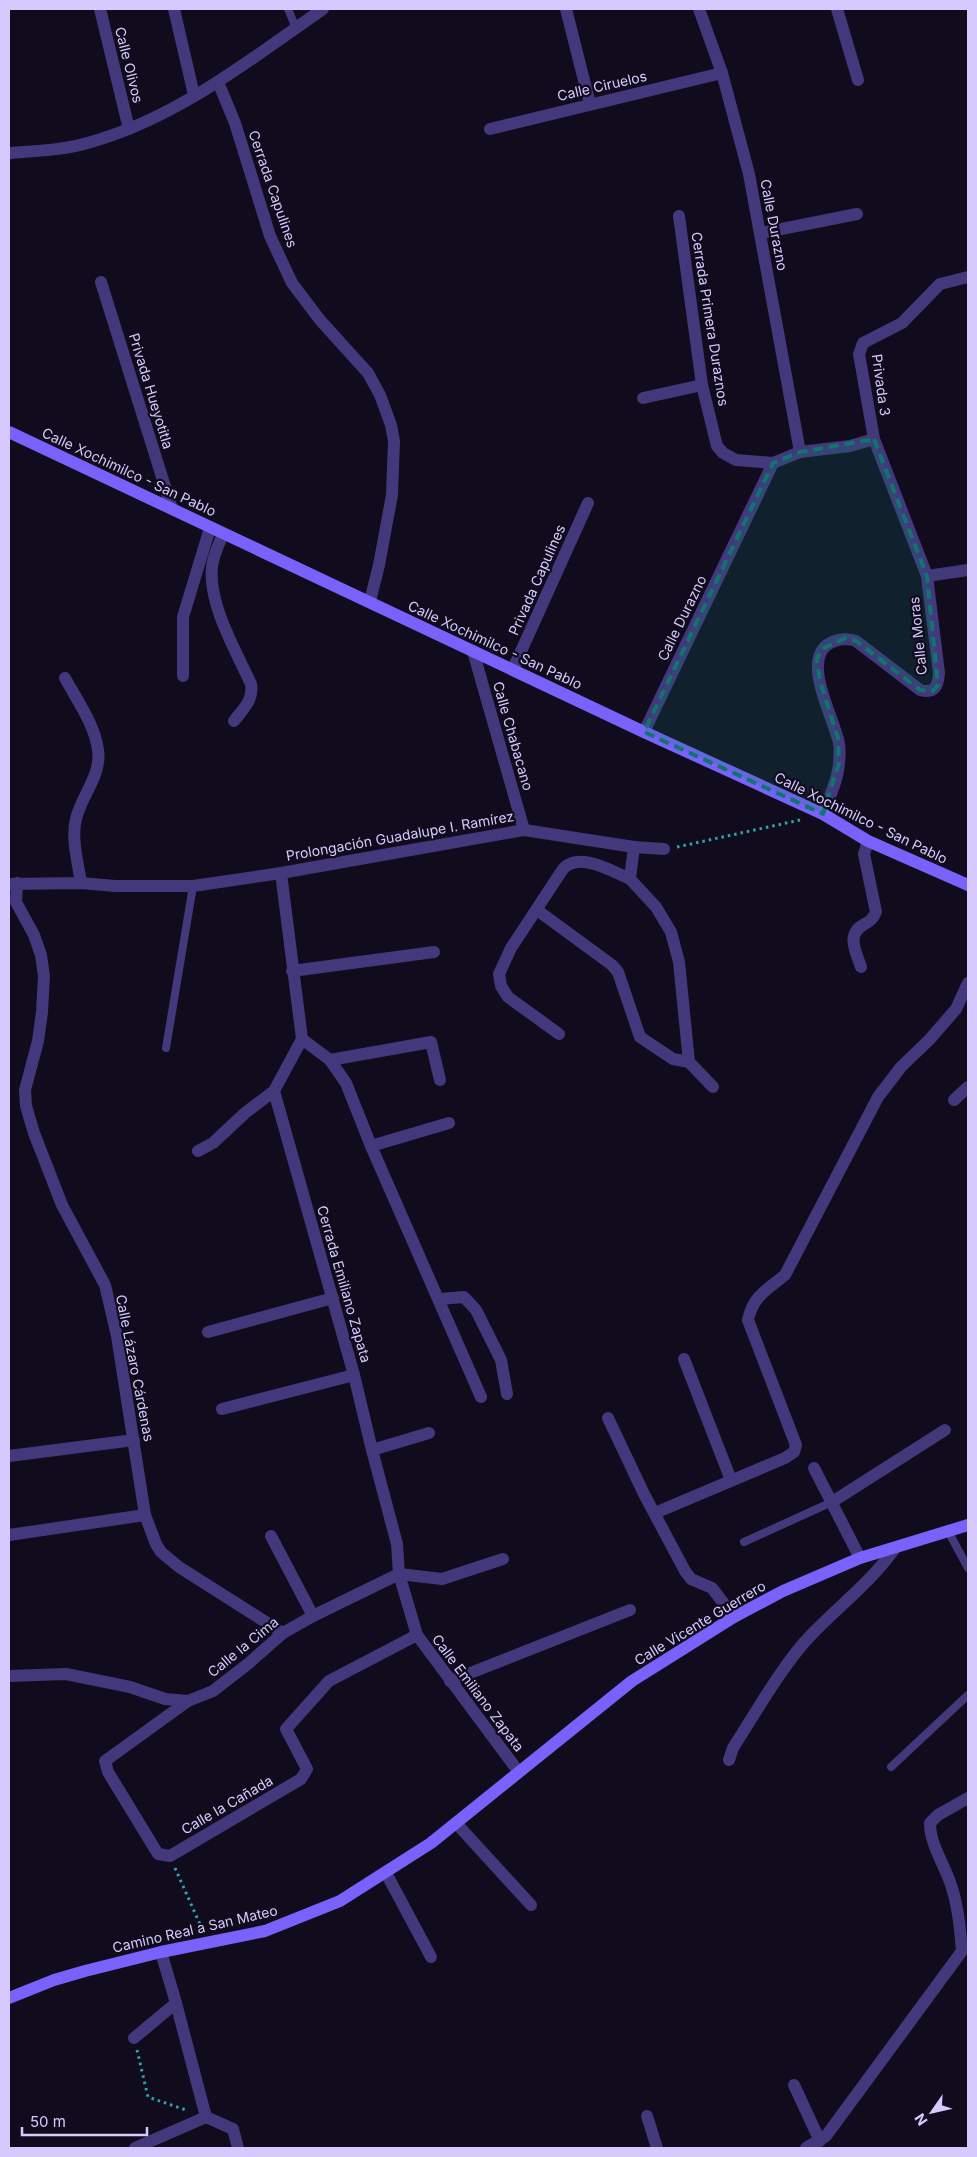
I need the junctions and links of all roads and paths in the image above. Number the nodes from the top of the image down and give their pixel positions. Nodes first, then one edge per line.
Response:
1 (100, 9) edge
2 (174, 9) edge
3 (288, 9) edge
4 (324, 9) edge
5 (566, 9) edge
6 (699, 9) edge
7 (837, 9) edge
8 (296, 28) junction
9 (722, 73) junction
10 (858, 80) dead end
11 (218, 82) junction
12 (194, 95) junction
13 (590, 104) junction
14 (129, 129) junction
15 (490, 129) dead end
16 (9, 153) edge
17 (857, 214) dead end
18 (679, 216) dead end
19 (761, 233) junction
20 (968, 277) edge
21 (101, 282) dead end
22 (702, 385) junction
23 (643, 398) dead end
24 (9, 432) edge
25 (874, 440) junction
26 (800, 452) junction
27 (773, 463) junction
28 (588, 504) dead end
29 (172, 509) junction
30 (210, 528) junction
31 (223, 534) junction
32 (968, 570) edge
33 (926, 576) junction
34 (370, 602) junction
35 (473, 651) junction
36 (513, 669) junction
37 (183, 676) dead end
38 (65, 678) dead end
39 (234, 721) dead end
40 (644, 732) junction
41 (823, 814) junction
42 (524, 830) junction
43 (868, 841) junction
44 (634, 847) junction
45 (664, 849) joint
46 (281, 873) junction
47 (630, 879) junction
48 (80, 883) junction
49 (13, 884) edge
50 (968, 885) edge
51 (193, 886) junction
52 (537, 910) junction
53 (434, 952) dead end
54 (861, 967) dead end
55 (292, 971) junction
56 (968, 982) edge
57 (559, 1034) dead end
58 (302, 1039) junction
59 (166, 1048) dead end
60 (330, 1060) junction
61 (690, 1062) junction
62 (440, 1080) dead end
63 (713, 1087) dead end
64 (968, 1088) edge
65 (274, 1091) junction
66 (954, 1100) dead end
67 (449, 1123) dead end
68 (371, 1146) junction
69 (198, 1151) dead end
70 (333, 1298) junction
71 (439, 1299) junction
72 (208, 1332) dead end
73 (684, 1359) dead end
74 (354, 1375) junction
75 (507, 1394) dead end
76 (481, 1397) dead end
77 (222, 1409) dead end
78 (608, 1418) dead end
79 (945, 1430) dead end
80 (429, 1433) dead end
81 (134, 1440) junction
82 (372, 1450) junction
83 (9, 1456) edge
84 (814, 1468) dead end
85 (731, 1480) junction
86 (832, 1502) junction
87 (655, 1513) junction
88 (145, 1515) junction
89 (968, 1525) edge
90 (948, 1531) junction
91 (9, 1534) edge
92 (271, 1536) dead end
93 (744, 1542) dead end
94 (398, 1544) joint
95 (896, 1548) junction
96 (503, 1558) dead end
97 (860, 1558) junction
98 (968, 1568) edge
99 (399, 1574) junction
100 (630, 1610) dead end
101 (313, 1616) junction
102 (734, 1617) junction
103 (283, 1633) junction
104 (417, 1635) junction
105 (9, 1676) edge
106 (450, 1681) junction
107 (968, 1696) edge
108 (188, 1701) junction
109 (729, 1760) dead end
110 (891, 1766) dead end
111 (518, 1771) junction
112 (968, 1798) edge
113 (480, 1804) joint
114 (456, 1823) junction
115 (170, 1856) junction
116 (386, 1873) junction
117 (531, 1905) dead end
118 (209, 1943) junction
119 (962, 1951) junction
120 (161, 1952) junction
121 (432, 1957) dead end
122 (968, 1965) edge
123 (9, 1998) edge
124 (176, 2003) junction
125 (134, 2038) joint
126 (794, 2084) dead end
127 (647, 2116) dead end
128 (206, 2117) junction
129 (820, 2141) junction
130 (135, 2148) edge
131 (238, 2148) edge
132 (657, 2148) edge
133 (806, 2148) edge

1 - 14 street, Calle Olivos
2 - 12 street
3 - 8 lane
4 - 8 street
5 - 13 street
6 - 9 street, Calle Durazno
7 - 10 street
8 - 11 street
9 - 13 street, Calle Ciruelos
9 - 19 street, Calle Durazno
11 - 12 street
11 - 34 street, Cerrada Capulines
12 - 14 street
13 - 15 street, Calle Ciruelos
14 - 16 street
17 - 19 street
18 - 22 street, Cerrada Primera Duraznos
19 - 26 street, Calle Durazno
20 - 25 street, Privada 3
21 - 29 street, Privada Hueyotitla
22 - 23 street
22 - 27 street, Cerrada Primera Duraznos
24 - 29 street, Calle Xochimilco - San Pablo
25 - 26 street
25 - 33 street, Calle Moras
26 - 27 street
27 - 40 street, Calle Durazno
28 - 36 street, Privada Capulines
29 - 30 street, Calle Xochimilco - San Pablo
30 - 31 street, Calle Xochimilco - San Pablo
30 - 37 street
31 - 34 street, Calle Xochimilco - San Pablo
31 - 39 street
32 - 33 street
33 - 41 street, Calle Moras
34 - 35 street, Calle Xochimilco - San Pablo
35 - 36 street, Calle Xochimilco - San Pablo
35 - 42 street, Calle Chabacano
36 - 40 street, Calle Xochimilco - San Pablo
38 - 48 street
40 - 41 street, Calle Xochimilco - San Pablo
41 - 43 street, Calle Xochimilco - San Pablo
41 - 45 path
42 - 44 street, Prolongación Guadalupe I. Ramírez
42 - 46 street, Prolongación Guadalupe I. Ramírez
43 - 50 street, Calle Xochimilco - San Pablo
43 - 54 street
44 - 45 street, Prolongación Guadalupe I. Ramírez
44 - 47 street
46 - 51 street, Prolongación Guadalupe I. Ramírez
46 - 55 street
47 - 52 street
47 - 61 street
48 - 49 street, Prolongación Guadalupe I. Ramírez
48 - 51 street, Prolongación Guadalupe I. Ramírez
49 - 81 street, Calle Lázaro Cárdenas
51 - 59 lane
52 - 57 street
52 - 61 street
53 - 55 street
55 - 58 street
56 - 85 street
58 - 60 street
58 - 65 street
60 - 62 street
60 - 68 street
61 - 63 street
64 - 66 street
65 - 69 street
65 - 70 street, Cerrada Emiliano Zapata
67 - 68 street
68 - 71 street
70 - 72 street
70 - 74 street, Cerrada Emiliano Zapata
71 - 75 street
71 - 76 street
73 - 85 street
74 - 77 street
74 - 82 street, Cerrada Emiliano Zapata
78 - 87 street
79 - 86 street
80 - 82 street
81 - 83 street
81 - 88 street, Calle Lázaro Cárdenas
82 - 94 street, Cerrada Emiliano Zapata
84 - 86 street
85 - 87 street
86 - 93 lane
86 - 97 street
87 - 102 street
88 - 91 street
88 - 103 street, Calle Lázaro Cárdenas
89 - 90 street, Calle Vicente Guerrero
90 - 95 street, Calle Vicente Guerrero
90 - 98 lane
92 - 101 street
94 - 99 street, Calle Emiliano Zapata
95 - 97 street, Calle Vicente Guerrero
95 - 109 street
96 - 99 street
97 - 102 street, Calle Vicente Guerrero
99 - 101 street, Calle la Cima
99 - 104 street, Calle Emiliano Zapata
100 - 106 street
101 - 103 street, Calle la Cima
102 - 111 street, Calle Vicente Guerrero
103 - 108 street, Calle la Cima
104 - 106 street, Calle Emiliano Zapata
104 - 115 street, Calle la Cañada
105 - 108 street, Calle la Cima
106 - 111 street, Calle Emiliano Zapata
107 - 110 lane
108 - 115 street
111 - 113 street, Calle Vicente Guerrero
112 - 119 street
113 - 114 street, Camino Real a San Mateo
114 - 116 street, Camino Real a San Mateo
114 - 117 street
115 - 118 path
116 - 118 street, Camino Real a San Mateo
116 - 121 street
118 - 120 street, Camino Real a San Mateo
119 - 122 street
119 - 129 street
120 - 123 street, Camino Real a San Mateo
120 - 124 street
124 - 125 street
124 - 128 street
125 - 128 path
126 - 129 street
127 - 132 street
128 - 130 street
128 - 131 street
129 - 133 street

